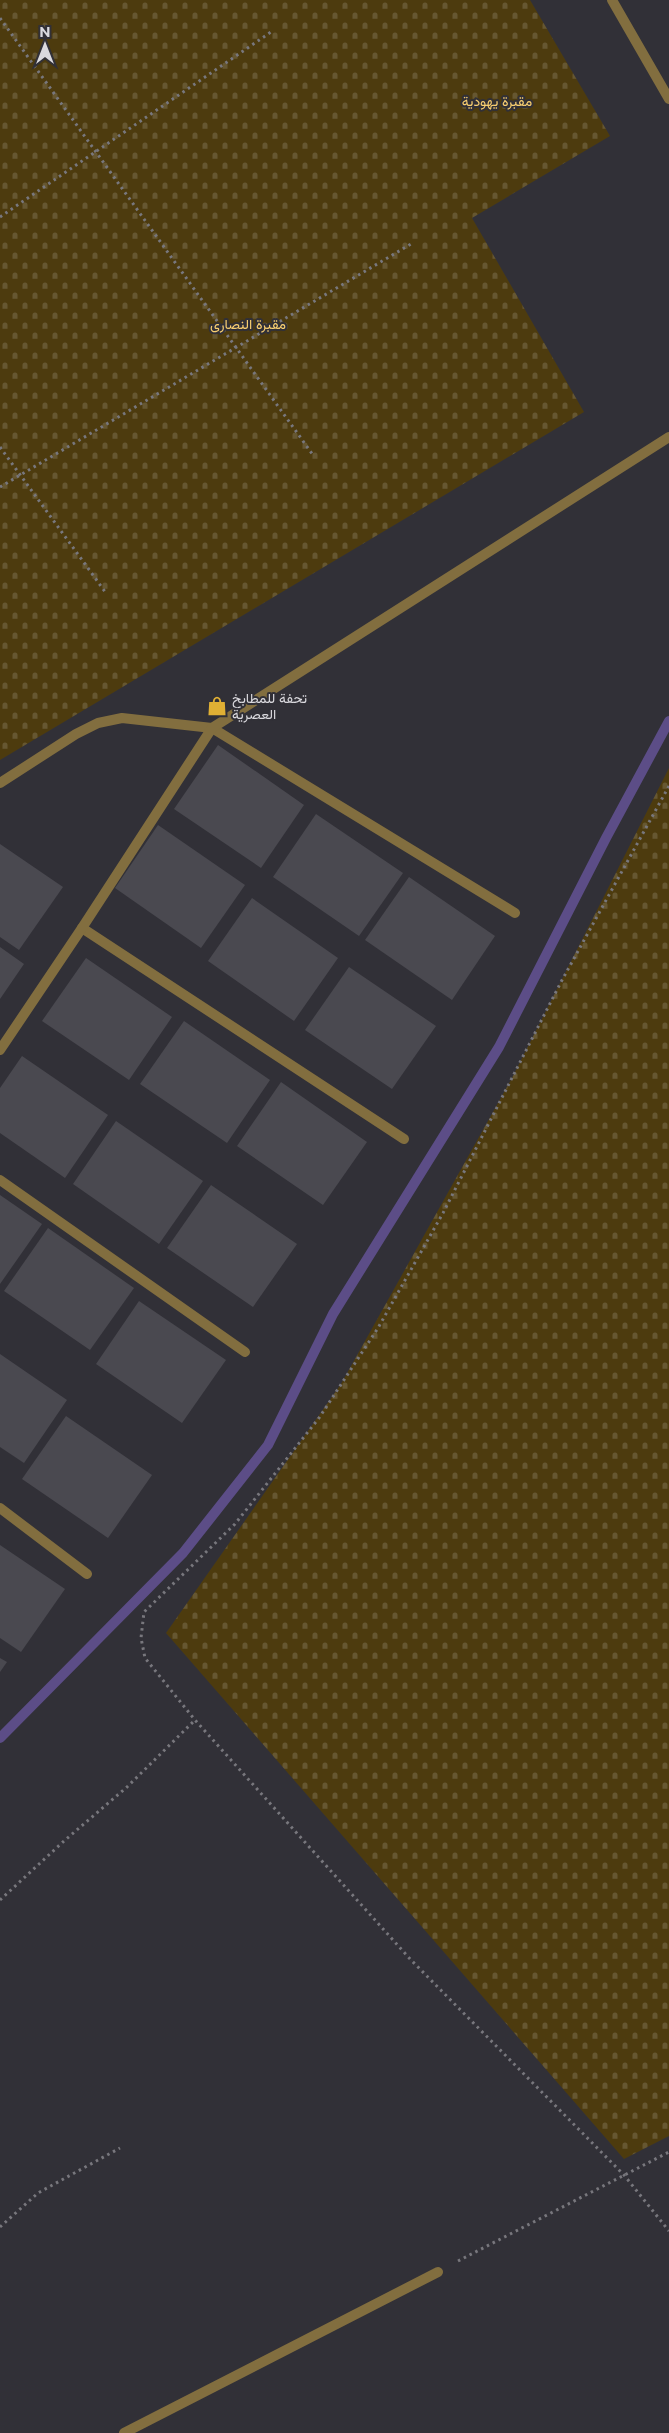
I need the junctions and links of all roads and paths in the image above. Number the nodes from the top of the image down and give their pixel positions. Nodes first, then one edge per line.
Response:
1 (612, 0) edge
2 (0, 18) edge
3 (271, 32) dead end
4 (669, 99) edge
5 (95, 152) junction
6 (0, 217) edge
7 (411, 244) dead end
8 (236, 348) junction
9 (669, 437) edge
10 (0, 447) edge
11 (313, 454) dead end
12 (20, 475) junction
13 (0, 487) edge
14 (106, 593) dead end
15 (212, 728) junction
16 (0, 783) edge
17 (669, 786) edge
18 (514, 913) dead end
19 (82, 928) junction
20 (0, 1050) edge
21 (404, 1139) dead end
22 (0, 1180) edge
23 (245, 1352) dead end
24 (0, 1508) edge
25 (87, 1574) dead end
26 (195, 1720) junction
27 (0, 1900) edge
28 (120, 2148) dead end
29 (669, 2152) edge
30 (624, 2176) junction
31 (0, 2227) edge
32 (669, 2231) edge
33 (438, 2272) joint
34 (124, 2433) edge

1 - 4 street
2 - 5 path
3 - 5 path
5 - 6 path
5 - 8 path
7 - 8 path
8 - 11 path
8 - 12 path
9 - 15 street
10 - 12 path
12 - 13 path
12 - 14 path
15 - 16 street
15 - 18 street
15 - 19 street
17 - 26 path
19 - 20 street
19 - 21 street
22 - 23 street
24 - 25 street
26 - 27 path
26 - 30 path
28 - 31 path
29 - 30 path
30 - 32 path
30 - 33 path
33 - 34 street

